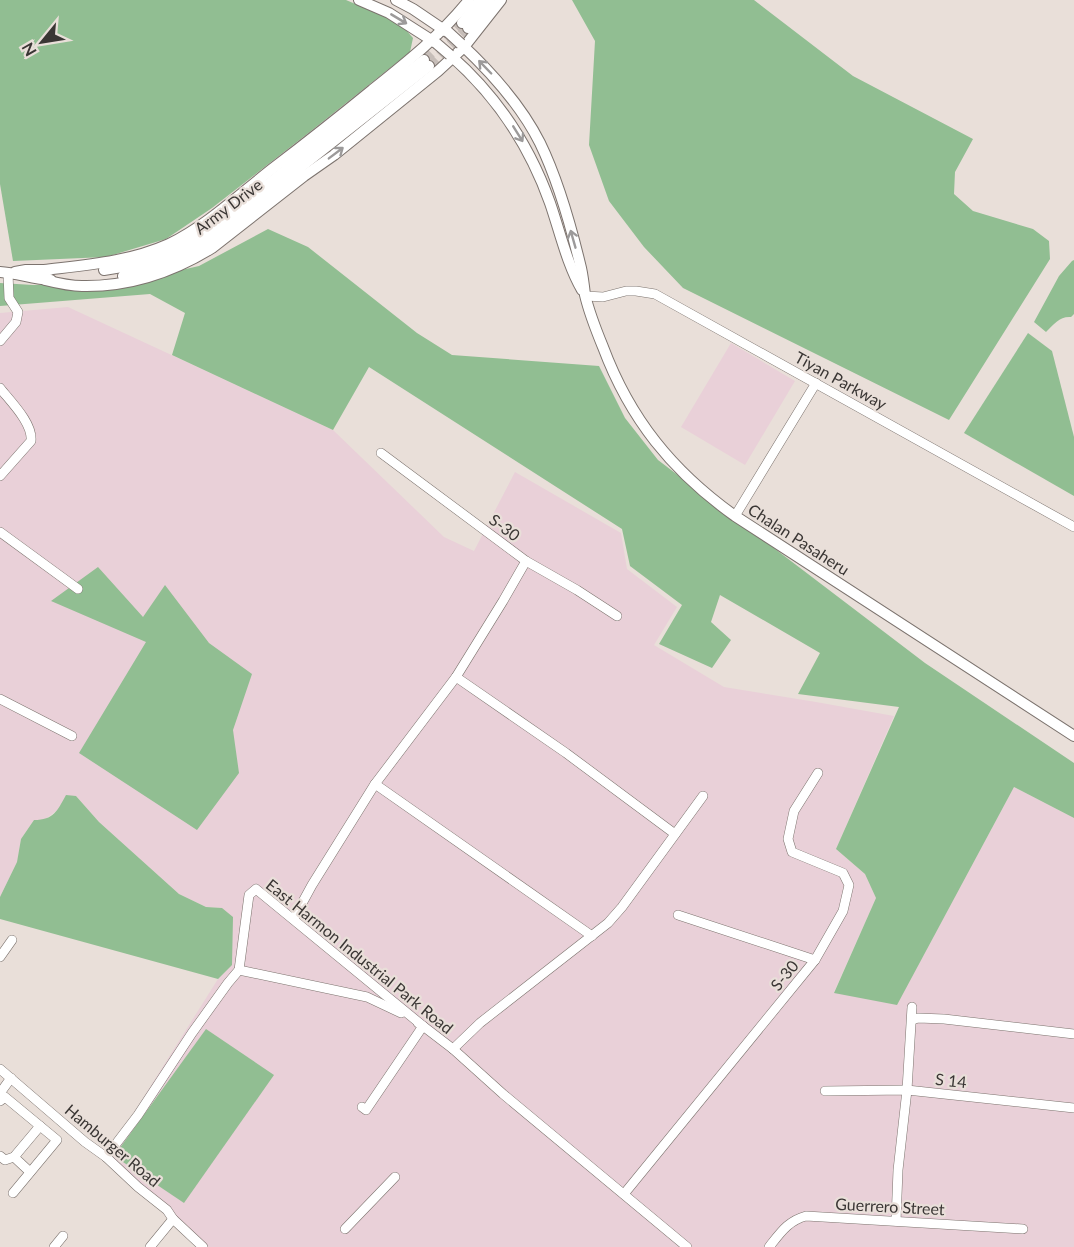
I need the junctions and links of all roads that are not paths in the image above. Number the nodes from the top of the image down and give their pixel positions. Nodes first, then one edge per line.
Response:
1 (359, 0) edge
2 (396, 0) edge
3 (469, 0) edge
4 (480, 0) edge
5 (490, 0) edge
6 (501, 0) edge
7 (446, 31) junction
8 (434, 42) junction
9 (463, 45) junction
10 (451, 56) junction
11 (426, 63) tunnel mouth
12 (4, 273) edge
13 (44, 275) junction
14 (585, 296) junction
15 (0, 341) edge
16 (816, 383) junction
17 (0, 388) edge
18 (381, 453) dead end
19 (0, 476) edge
20 (735, 516) junction
21 (1074, 527) edge
22 (0, 532) edge
23 (526, 561) junction
24 (78, 589) dead end
25 (617, 616) dead end
26 (456, 677) junction
27 (0, 699) edge
28 (72, 736) dead end
29 (1074, 736) edge
30 (818, 773) dead end
31 (375, 784) junction
32 (703, 795) dead end
33 (675, 834) junction
34 (678, 915) dead end
35 (294, 918) junction
36 (592, 936) junction
37 (12, 940) dead end
38 (0, 957) edge
39 (815, 960) junction
40 (239, 970) junction
41 (912, 1007) dead end
42 (912, 1020) junction
43 (423, 1026) junction
44 (1074, 1034) edge
45 (453, 1049) junction
46 (0, 1069) edge
47 (11, 1078) junction
48 (908, 1090) junction
49 (825, 1091) dead end
50 (0, 1093) edge
51 (0, 1101) edge
52 (362, 1107) dead end
53 (1074, 1108) edge
54 (40, 1126) junction
55 (0, 1156) edge
56 (14, 1157) junction
57 (106, 1157) junction
58 (30, 1172) junction
59 (395, 1177) dead end
60 (13, 1193) dead end
61 (624, 1194) junction
62 (173, 1219) junction
63 (896, 1221) junction
64 (345, 1229) dead end
65 (1023, 1230) dead end
66 (63, 1236) dead end
67 (54, 1247) edge
68 (150, 1247) edge
69 (203, 1247) edge
70 (687, 1247) edge
71 (769, 1247) edge

1 -> 8 main road, Chalan Pasaheru
2 - 7 main road, Chalan Pasaheru
3 - 7 main road
4 - 5 main road
6 - 9 main road
7 - 8 main road
7 - 9 main road, Chalan Pasaheru, bridge
8 - 10 main road, Chalan Pasaheru, bridge
8 - 13 main road
9 - 10 main road
14 -> 9 main road, Chalan Pasaheru
13 -> 10 main road
10 -> 14 main road, Chalan Pasaheru
11 - 13 main road, Army Drive
12 - 13 main road, Army Drive
12 - 15 street
14 - 16 street, Tiyan Parkway
14 - 20 main road, Chalan Pasaheru
16 - 20 street
16 - 21 street, Tiyan Parkway
17 - 19 street
18 - 23 street, S-30
20 - 29 main road, Chalan Pasaheru
22 - 24 street
23 - 25 street, S-30
23 - 26 street
26 - 31 street
26 - 33 street
27 - 28 street
30 - 39 street, S-30
31 - 35 street
31 - 36 street
32 - 33 street
33 - 36 street
34 - 39 street
35 - 40 street, East Harmon Industrial Park Road
35 - 43 street, East Harmon Industrial Park Road
36 - 45 street
37 - 38 street
39 - 61 street, S-30
40 - 43 street
40 - 57 street
41 - 42 street
42 - 44 street
42 - 48 street
43 - 45 street, East Harmon Industrial Park Road
43 - 52 street
45 - 61 street, East Harmon Industrial Park Road
46 - 47 street, Hamburger Road
47 - 50 street
47 - 57 street, Hamburger Road
48 - 49 street, S 14
48 - 53 street, S 14
48 - 63 street
51 - 54 street
54 - 56 street
54 - 58 street
55 - 56 street
56 - 58 street
57 - 62 street, Hamburger Road
58 - 60 street
59 - 64 street
61 - 70 street, East Harmon Industrial Park Road
62 - 68 street
62 - 69 street, Hamburger Road
63 - 65 street, Guerrero Street
63 - 71 street, Guerrero Street
66 - 67 street

